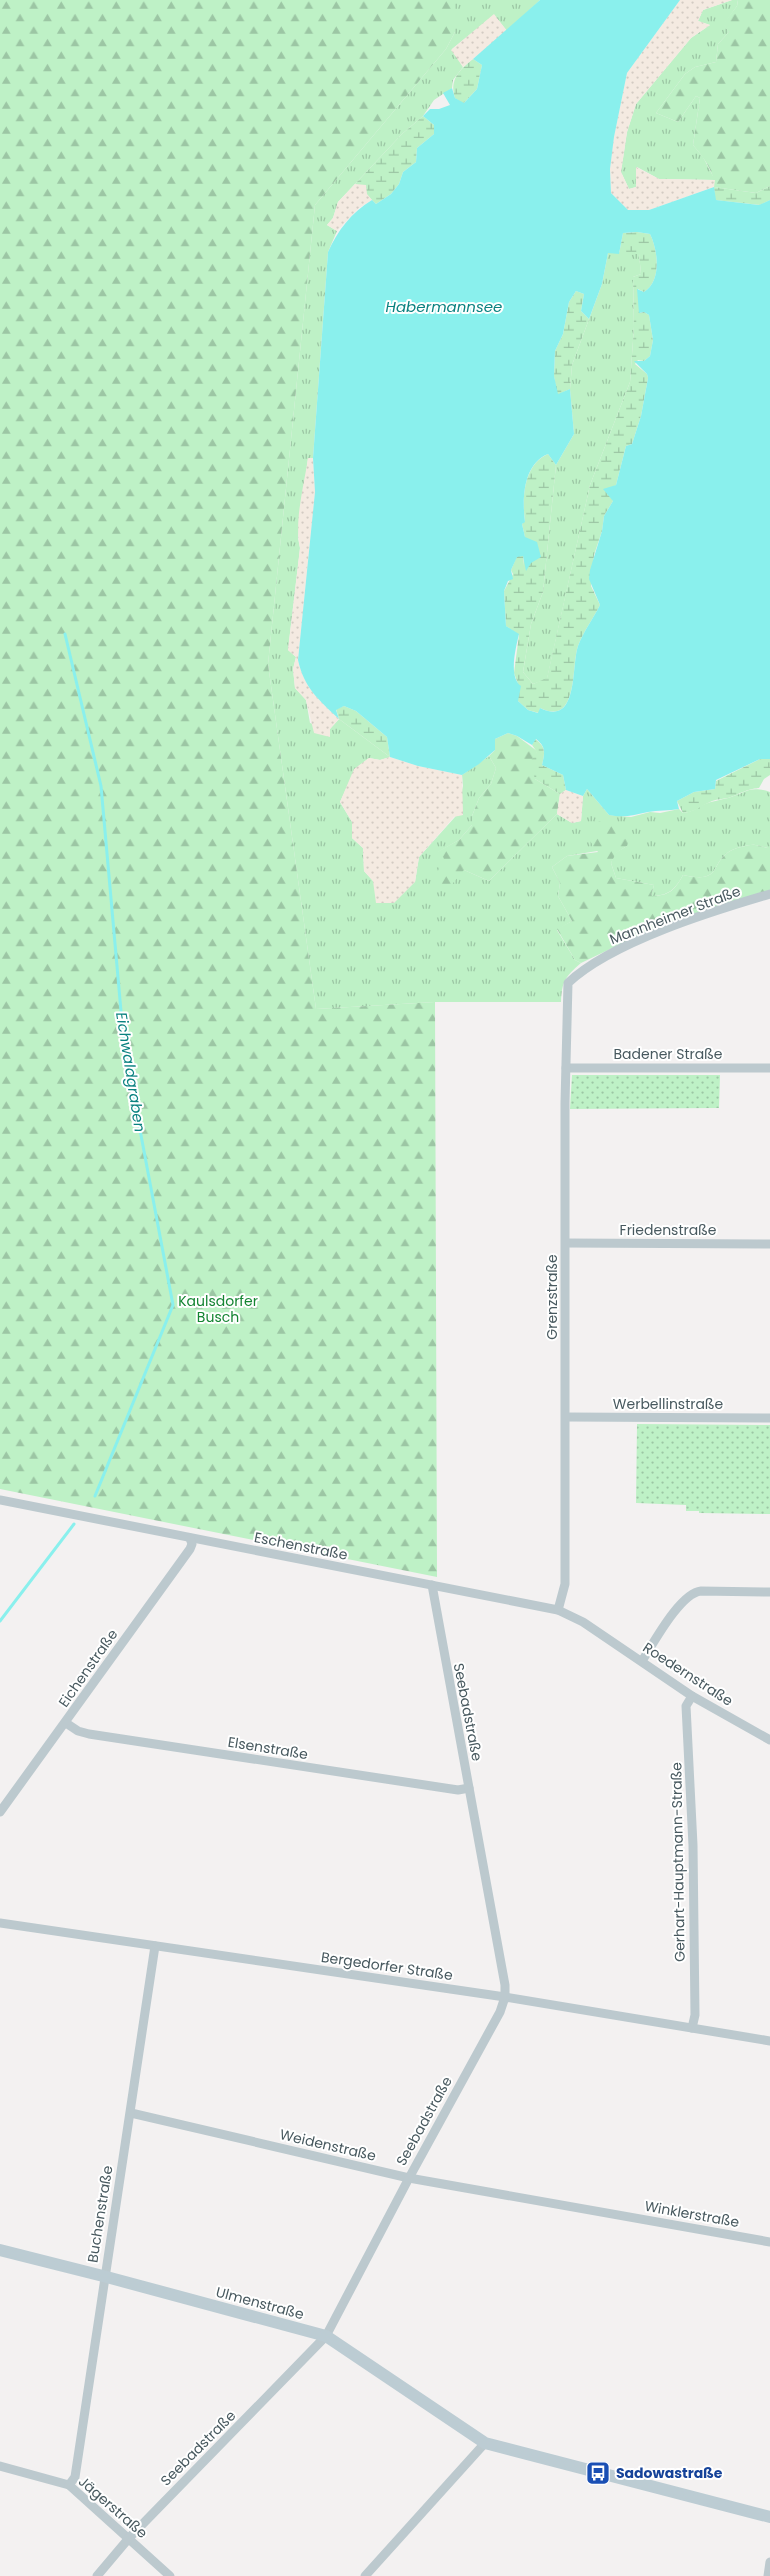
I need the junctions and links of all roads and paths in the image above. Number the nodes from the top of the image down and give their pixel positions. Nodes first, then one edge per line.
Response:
1 (770, 894) edge
2 (568, 983) joint
3 (566, 1068) junction
4 (770, 1068) edge
5 (566, 1243) junction
6 (770, 1244) edge
7 (566, 1417) junction
8 (770, 1418) edge
9 (0, 1500) edge
10 (190, 1538) junction
11 (432, 1585) junction
12 (770, 1592) edge
13 (558, 1610) junction
14 (593, 1628) joint
15 (642, 1661) junction
16 (692, 1696) junction
17 (66, 1723) junction
18 (770, 1740) edge
19 (469, 1788) junction
20 (0, 1812) edge
21 (0, 1922) edge
22 (155, 1946) junction
23 (505, 1997) junction
24 (692, 2028) junction
25 (770, 2041) edge
26 (130, 2113) junction
27 (408, 2178) junction
28 (609, 2213) joint
29 (770, 2242) edge
30 (0, 2250) edge
31 (103, 2276) junction
32 (326, 2336) junction
33 (485, 2443) junction
34 (0, 2466) edge
35 (69, 2485) junction
36 (770, 2517) edge
37 (128, 2538) junction
38 (770, 2562) edge
39 (97, 2576) edge
40 (170, 2576) edge
41 (365, 2576) edge
42 (768, 2576) edge

1 - 2 street, Mannheimer Straße
2 - 3 street, Grenzstraße
3 - 4 street, Badener Straße
3 - 5 street, Grenzstraße
5 - 6 street, Friedenstraße
5 - 7 street, Grenzstraße
7 - 8 street, Werbellinstraße
7 - 13 street, Grenzstraße
9 - 10 street, Eschenstraße
10 - 11 street, Eschenstraße
10 - 17 street, Eichenstraße
11 - 13 street, Eschenstraße
11 - 19 street, Seebadstraße
12 - 15 street
13 - 14 street, Eschenstraße
14 - 15 street, Roedernstraße
15 - 16 street, Roedernstraße
16 - 18 street, Roedernstraße
16 - 24 street, Gerhart-Hauptmann-Straße
17 - 19 street, Elsenstraße
17 - 20 street, Eichenstraße
19 - 23 street, Seebadstraße
21 - 22 street, Bergedorfer Straße
22 - 23 street, Bergedorfer Straße
22 - 26 street, Buchenstraße
23 - 24 street, Bergedorfer Straße
23 - 27 street, Seebadstraße
24 - 25 street, Bergedorfer Straße
26 - 27 street, Weidenstraße
26 - 31 street, Buchenstraße
27 - 28 street, Weidenstraße
27 - 32 street, Seebadstraße
28 - 29 street, Winklerstraße
30 - 31 street, Ulmenstraße
31 - 32 street, Ulmenstraße
31 - 35 street, Buchenstraße
32 - 33 street, Ulmenstraße
32 - 37 street, Seebadstraße
33 - 36 street, Ulmenstraße
33 - 41 street
34 - 35 street, Jägerstraße
35 - 37 street, Jägerstraße
37 - 39 street, Seebadstraße
37 - 40 street, Jägerstraße
38 - 42 street

